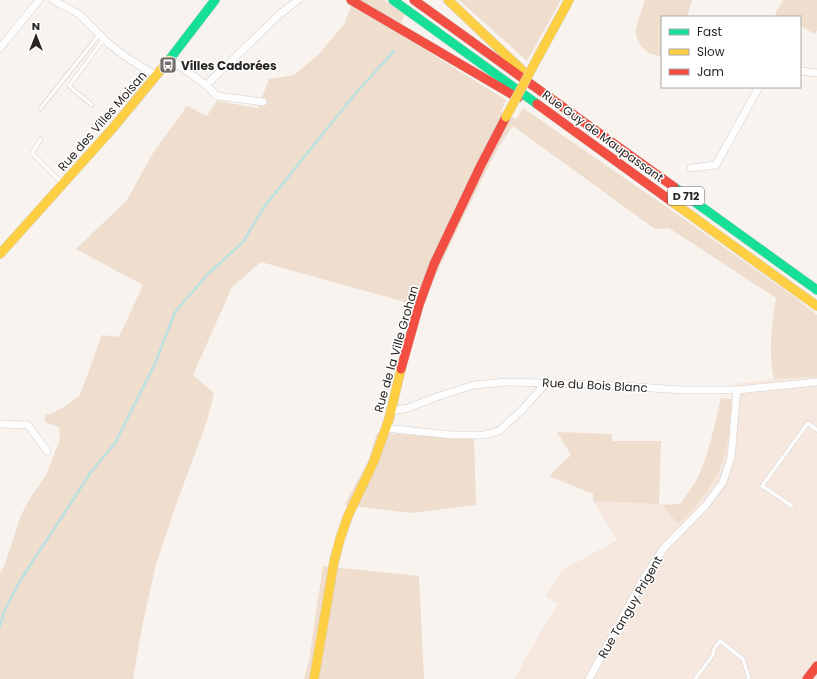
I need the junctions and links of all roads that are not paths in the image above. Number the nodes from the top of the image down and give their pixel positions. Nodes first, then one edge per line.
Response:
1 (39, 0) edge
2 (53, 0) edge
3 (215, 0) edge
4 (298, 0) edge
5 (351, 0) edge
6 (393, 0) edge
7 (414, 0) edge
8 (448, 0) edge
9 (569, 0) edge
10 (102, 37) junction
11 (0, 48) edge
12 (170, 59) junction
13 (801, 71) edge
14 (817, 73) edge
15 (157, 76) junction
16 (206, 85) junction
17 (758, 88) edge
18 (555, 101) junction
19 (263, 102) dead end
20 (92, 105) dead end
21 (40, 109) dead end
22 (576, 132) junction
23 (41, 139) dead end
24 (691, 168) dead end
25 (62, 184) junction
26 (0, 254) edge
27 (817, 290) edge
28 (817, 306) edge
29 (803, 382) junction
30 (817, 382) edge
31 (546, 383) junction
32 (817, 387) edge
33 (737, 390) junction
34 (391, 411) junction
35 (0, 424) edge
36 (385, 428) junction
37 (817, 430) edge
38 (47, 451) dead end
39 (792, 506) dead end
40 (817, 667) edge
41 (314, 679) edge
42 (589, 679) edge
43 (695, 679) edge
44 (748, 679) edge
45 (807, 679) edge

1 - 11 street
2 - 10 street
3 - 12 main road, Rue des Villes Moisan
4 - 16 street
5 - 22 main road
6 - 22 main road, Rue Guy de Maupassant / D 712
7 - 18 main road, Rue Guy de Maupassant / D 712
8 - 18 main road
9 - 34 main road, Rue de la Ville Grohan, bridge
10 - 15 street
10 - 20 lane
10 - 21 lane
12 - 15 main road, Rue des Villes Moisan
12 - 16 street
13 - 14 street
15 - 25 main road, Rue des Villes Moisan
16 - 19 street
17 - 24 street
18 - 27 main road, Rue Guy de Maupassant / D 712
22 - 28 main road, Rue Guy de Maupassant / D 712
23 - 25 lane
25 - 26 main road, Rue des Villes Moisan
29 - 30 street, Rue du Bois Blanc
29 - 32 street, Rue du Bois Blanc
29 - 33 street, Rue du Bois Blanc
31 - 33 street, Rue du Bois Blanc
31 - 34 street, Rue du Bois Blanc
31 - 36 street
33 - 42 street, Rue Tanguy Prigent
34 - 36 main road, Rue de la Ville Grohan
35 - 38 street
36 - 41 main road, Rue de la Ville Grohan
37 - 39 lane
40 - 45 main road
43 - 44 lane

